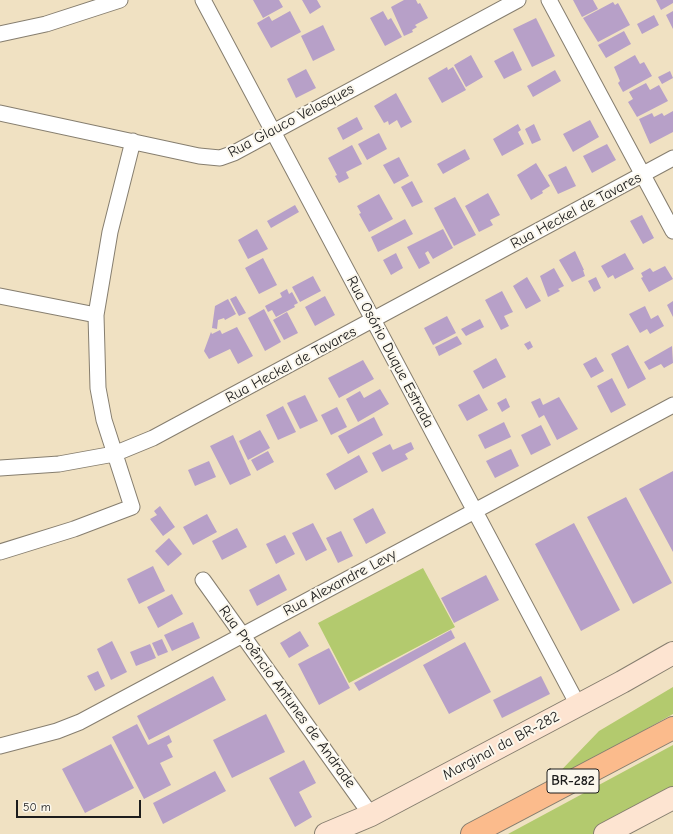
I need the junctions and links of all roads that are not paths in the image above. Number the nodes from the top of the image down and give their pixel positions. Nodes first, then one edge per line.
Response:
1 (120, 0) edge
2 (203, 0) edge
3 (518, 0) edge
4 (549, 0) edge
5 (0, 34) edge
6 (0, 113) edge
7 (273, 132) junction
8 (133, 141) junction
9 (673, 158) edge
10 (643, 175) junction
11 (673, 231) edge
12 (0, 296) edge
13 (96, 315) junction
14 (373, 320) junction
15 (673, 406) edge
16 (114, 454) junction
17 (0, 468) edge
18 (475, 511) junction
19 (0, 552) edge
20 (203, 580) dead end
21 (243, 635) junction
22 (673, 653) edge
23 (578, 704) junction
24 (673, 728) edge
25 (0, 746) edge
26 (673, 798) edge
27 (371, 815) junction
28 (326, 834) edge
29 (472, 834) edge
30 (606, 834) edge

1 - 5 street
2 - 7 street, Rua Osório Duque Estrada
3 - 7 street, Rua Glauco Velasques
4 - 10 street
6 - 8 street, Rua Glauco Velasques
7 - 8 street, Rua Glauco Velasques
7 - 14 street, Rua Osório Duque Estrada
8 - 13 street
9 - 10 street, Rua Heckel de Tavares
10 - 11 street
10 - 14 street, Rua Heckel de Tavares
12 - 13 street
13 - 16 street
14 - 16 street, Rua Heckel de Tavares
14 - 18 street, Rua Osório Duque Estrada
15 - 18 street, Rua Alexandre Levy
16 - 17 street, Rua Heckel de Tavares
16 - 19 street
18 - 21 street, Rua Alexandre Levy
18 - 23 street, Rua Osório Duque Estrada
20 - 21 street, Rua Proêncio Antunes de Andrade
21 - 25 street, Rua Alexandre Levy
21 - 27 street, Rua Proêncio Antunes de Andrade
22 - 23 main road, Marginal da BR-282
23 - 27 main road, Marginal da BR-282
24 - 29 highway, BR-282
26 - 30 main road
27 - 28 main road, Marginal da BR-282

